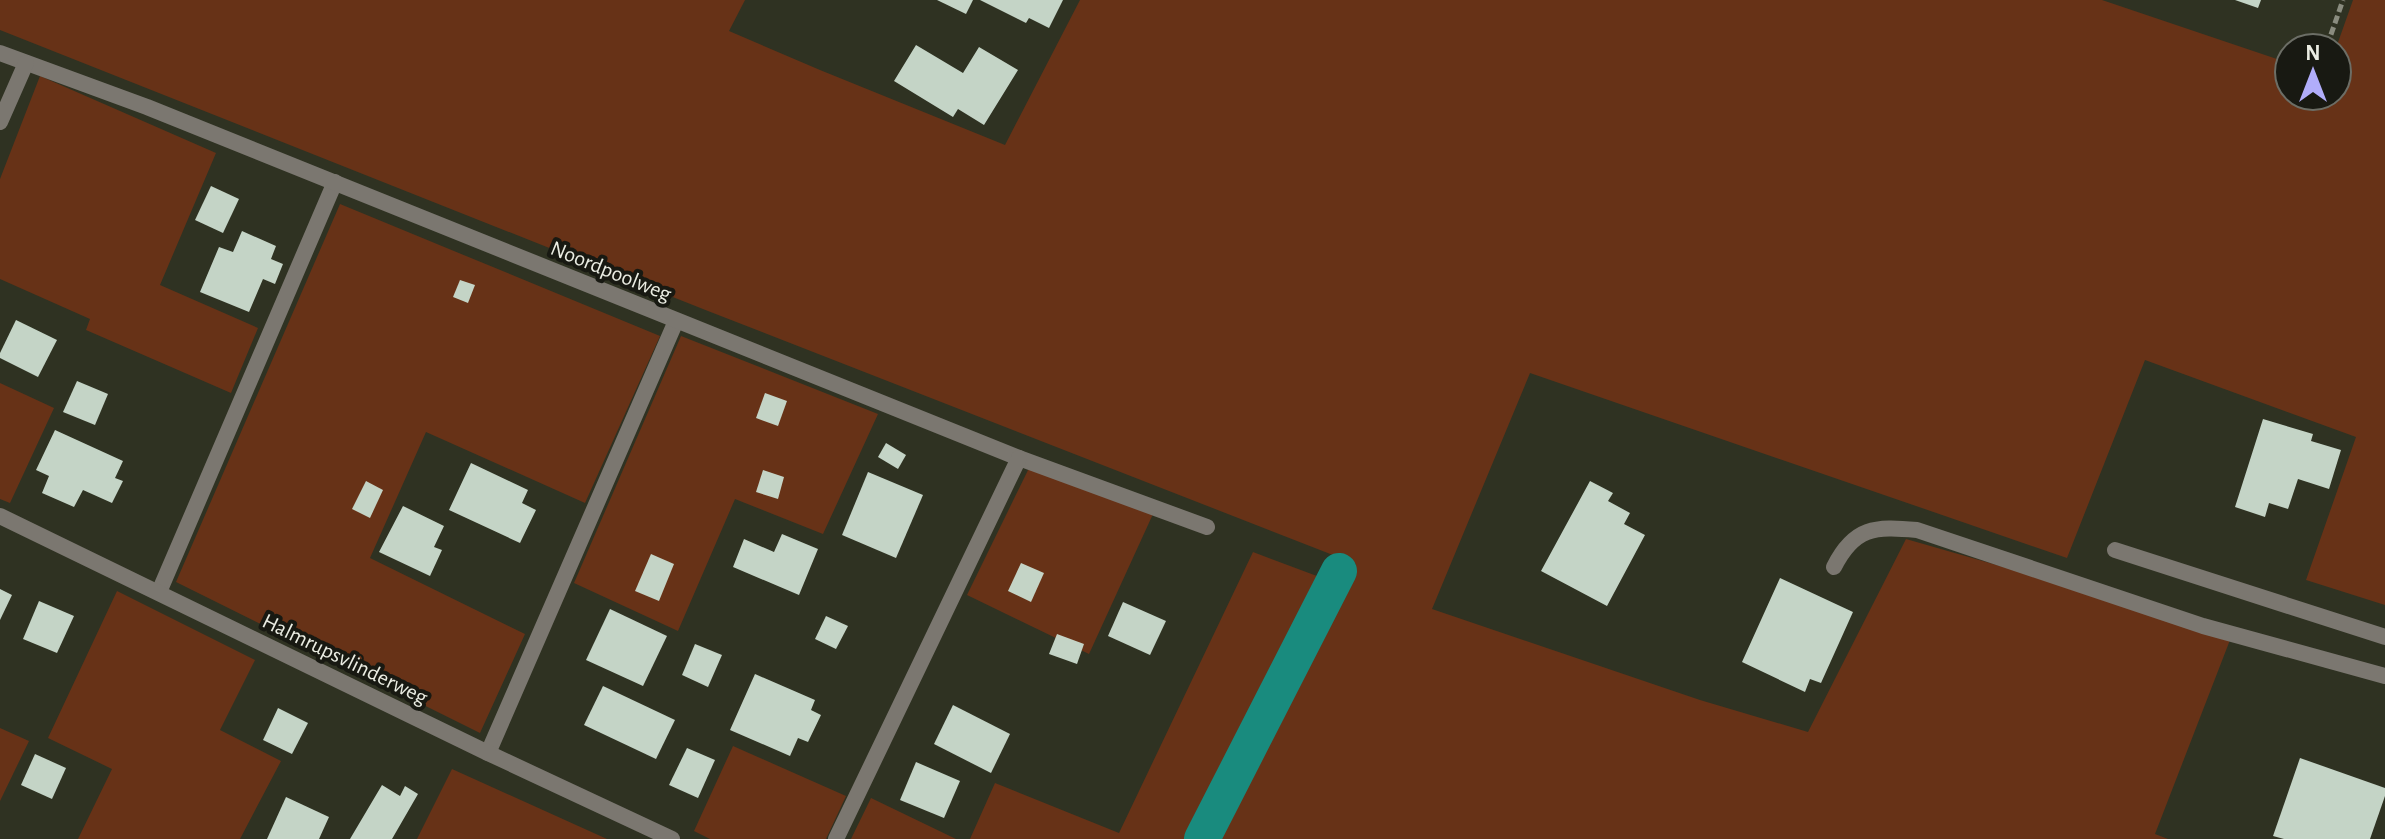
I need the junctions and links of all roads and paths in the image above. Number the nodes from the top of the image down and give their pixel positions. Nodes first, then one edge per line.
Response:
1 (2343, 0) edge
2 (2332, 32) edge
3 (0, 53) edge
4 (26, 63) junction
5 (0, 122) edge
6 (335, 182) junction
7 (676, 321) junction
8 (1019, 458) junction
9 (0, 516) edge
10 (1207, 527) dead end
11 (2115, 550) dead end
12 (1834, 567) dead end
13 (159, 592) junction
14 (2385, 637) edge
15 (2385, 676) edge
16 (488, 753) junction
17 (672, 839) edge
18 (836, 839) edge

1 - 2 path
3 - 4 street, Noordpoolweg
4 - 5 street
4 - 6 street, Noordpoolweg
6 - 7 street, Noordpoolweg
6 - 13 street
7 - 8 street, Noordpoolweg
7 - 16 street
8 - 10 street, Noordpoolweg
8 - 18 street
9 - 13 street, Halmrupsvlinderweg
11 - 14 street
12 - 15 street
13 - 16 street, Halmrupsvlinderweg
16 - 17 street, Halmrupsvlinderweg

